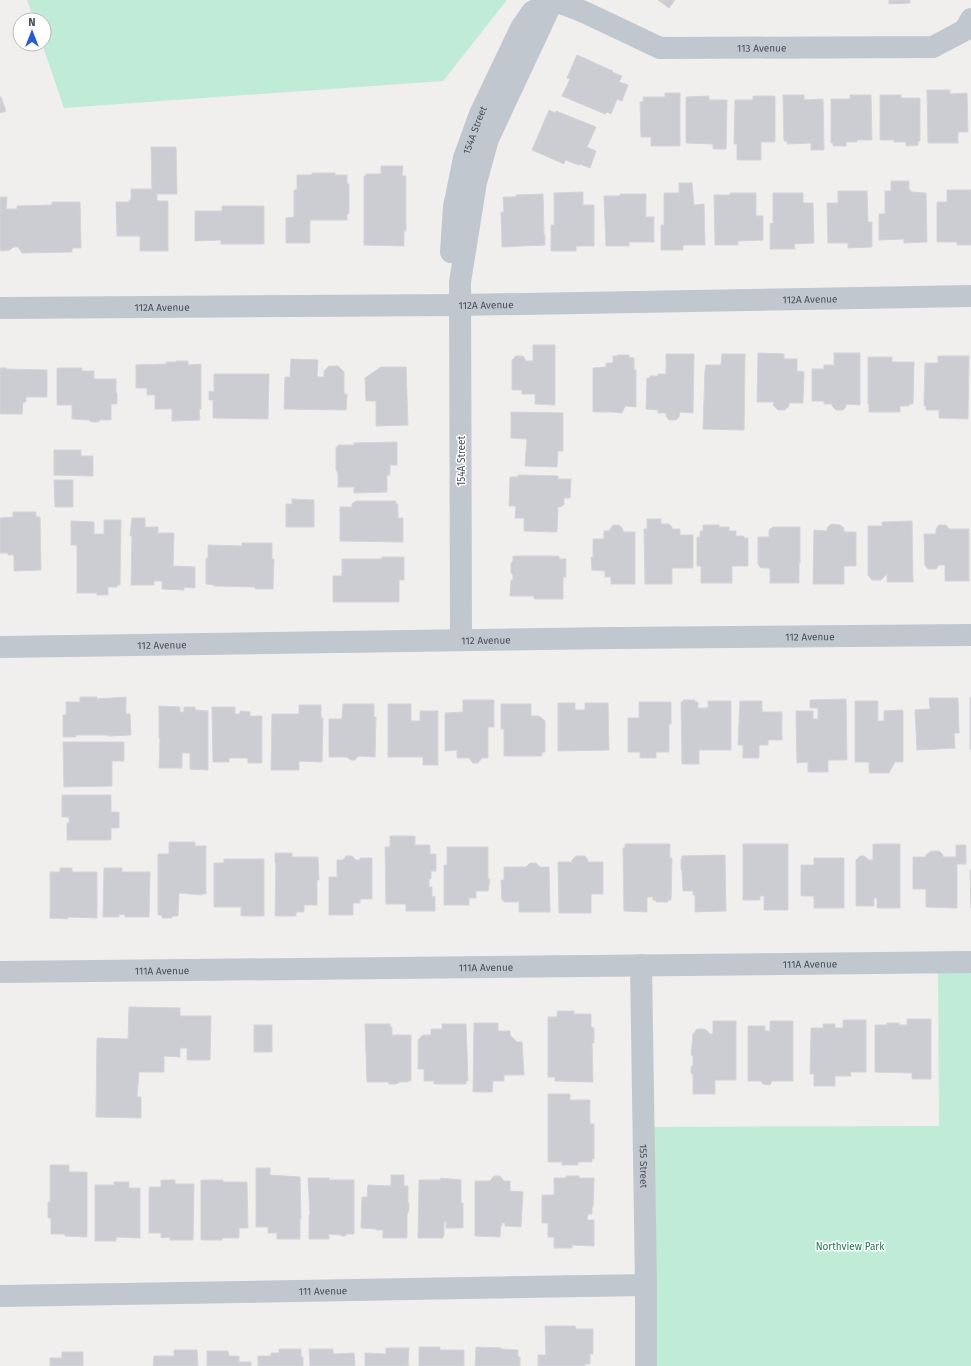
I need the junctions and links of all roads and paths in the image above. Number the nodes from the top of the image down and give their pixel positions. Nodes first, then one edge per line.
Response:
1 (553, 0) edge
2 (971, 19) edge
3 (971, 296) edge
4 (460, 305) junction
5 (0, 308) edge
6 (971, 635) edge
7 (461, 640) junction
8 (0, 647) edge
9 (971, 962) edge
10 (641, 966) junction
11 (0, 972) edge
12 (646, 1285) junction
13 (0, 1296) edge
14 (646, 1366) edge

1 - 2 street, 113 Avenue
1 - 4 street, 154A Street
3 - 4 street, 112A Avenue
4 - 5 street, 112A Avenue
4 - 7 street, 154A Street
6 - 7 street, 112 Avenue
7 - 8 street, 112 Avenue
9 - 10 street, 111A Avenue
10 - 11 street, 111A Avenue
10 - 12 street, 155 Street
12 - 13 street, 111 Avenue
12 - 14 street, 155 Street

